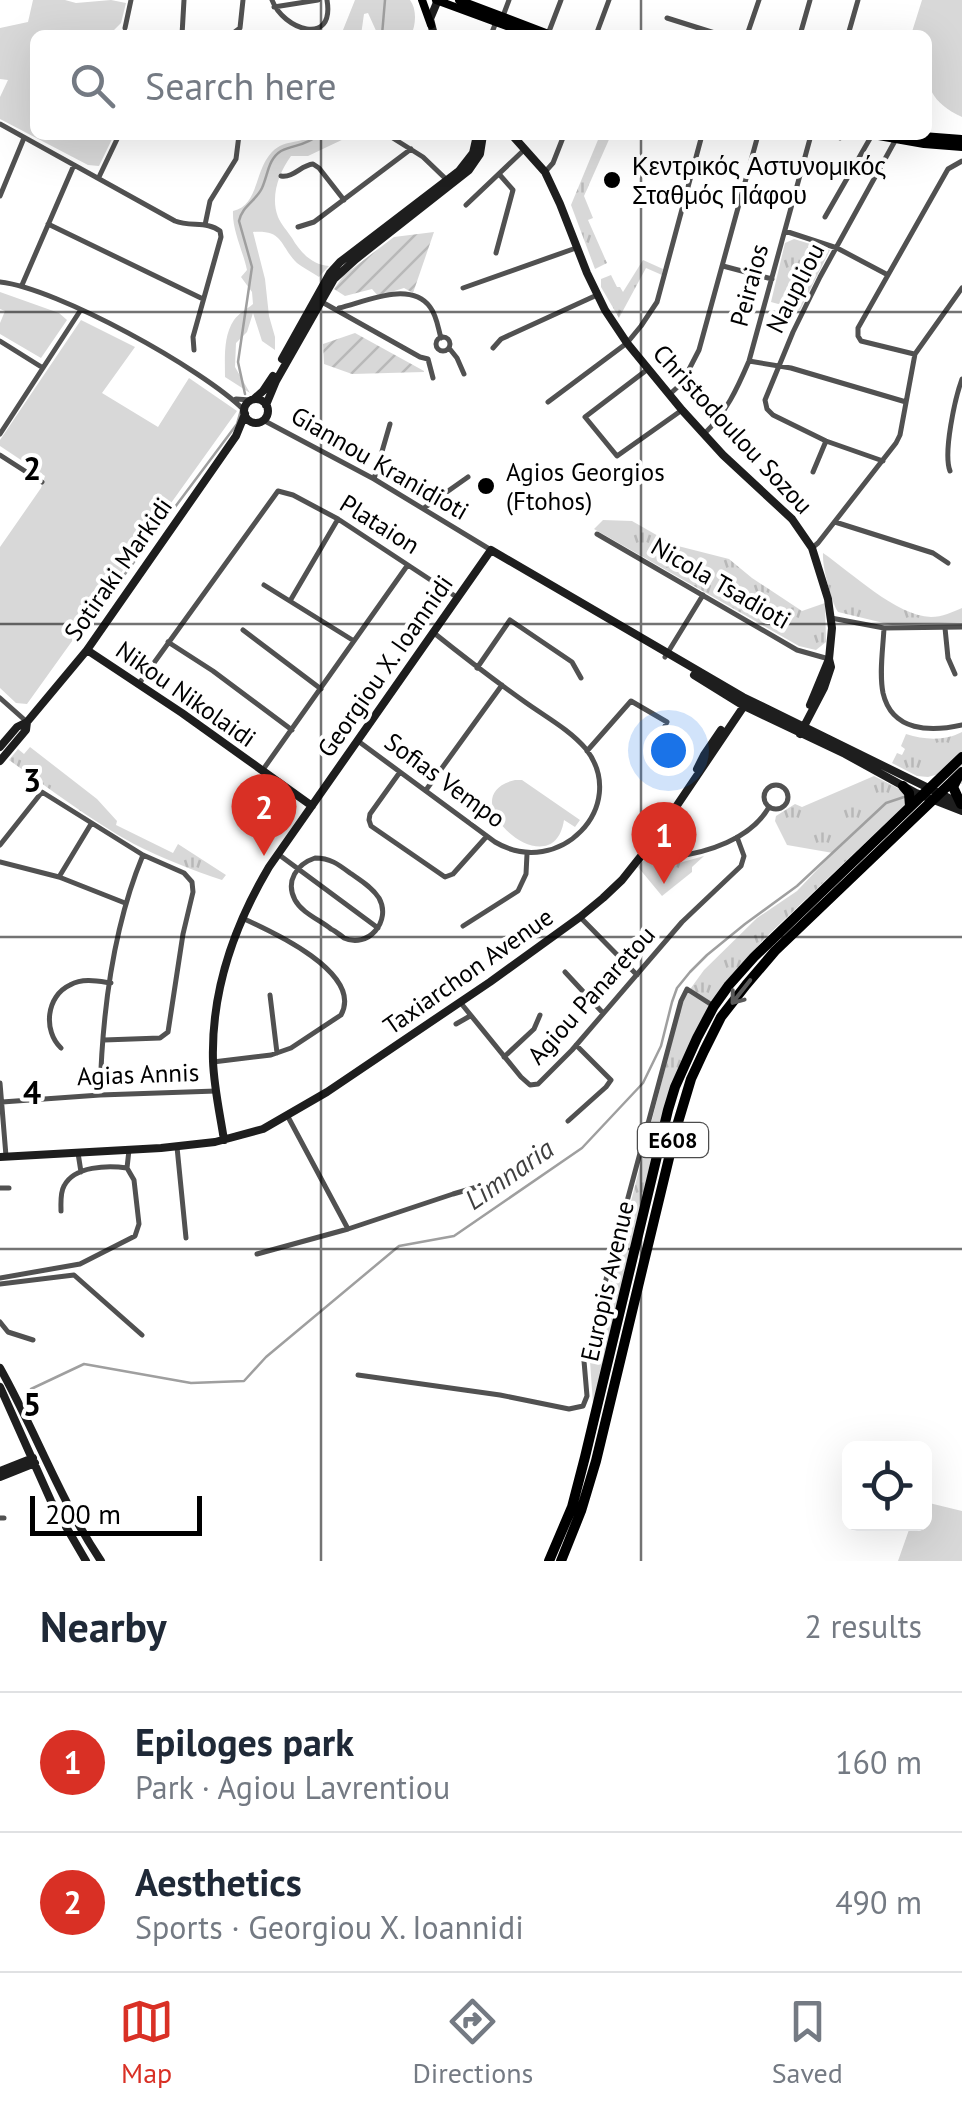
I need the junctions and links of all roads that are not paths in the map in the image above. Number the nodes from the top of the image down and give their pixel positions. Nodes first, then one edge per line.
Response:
1 (131, 0) edge
2 (184, 0) edge
3 (242, 0) edge
4 (318, 0) edge
5 (326, 0) edge
6 (422, 0) edge
7 (437, 0) edge
8 (508, 0) edge
9 (561, 0) edge
10 (609, 0) edge
11 (759, 0) edge
12 (810, 0) edge
13 (858, 0) edge
14 (273, 3) edge
15 (464, 3) edge
16 (667, 18) dead end
17 (499, 19) junction
18 (125, 28) dead end
19 (182, 30) edge
20 (237, 30) edge
21 (432, 30) edge
22 (494, 30) edge
23 (521, 30) edge
24 (536, 30) edge
25 (551, 30) edge
26 (598, 30) edge
27 (706, 30) edge
28 (749, 30) edge
29 (801, 30) edge
30 (849, 30) edge
31 (0, 124) edge
32 (24, 138) junction
33 (932, 138) edge
34 (117, 140) edge
35 (238, 140) edge
36 (396, 140) edge
37 (477, 140) edge
38 (517, 140) edge
39 (562, 140) edge
40 (701, 140) edge
41 (757, 140) edge
42 (810, 140) edge
43 (869, 140) edge
44 (895, 140) edge
45 (912, 140) edge
46 (962, 143) edge
47 (411, 149) junction
48 (525, 149) junction
49 (962, 161) edge
50 (74, 165) junction
51 (544, 172) junction
52 (499, 174) junction
53 (281, 176) dead end
54 (99, 177) junction
55 (450, 183) junction
56 (0, 196) edge
57 (344, 200) junction
58 (466, 204) dead end
59 (825, 217) dead end
60 (48, 224) junction
61 (205, 225) junction
62 (298, 228) dead end
63 (785, 231) junction
64 (576, 248) junction
65 (837, 248) junction
66 (496, 253) dead end
67 (724, 266) junction
68 (888, 274) junction
69 (772, 279) junction
70 (0, 282) edge
71 (22, 285) junction
72 (463, 288) dead end
73 (962, 288) edge
74 (597, 295) junction
75 (203, 300) junction
76 (317, 300) junction
77 (336, 309) junction
78 (80, 310) junction
79 (441, 338) junction
80 (0, 341) edge
81 (627, 343) junction
82 (449, 348) junction
83 (493, 348) dead end
84 (194, 350) dead end
85 (440, 350) junction
86 (914, 354) junction
87 (428, 359) junction
88 (749, 361) junction
89 (778, 366) junction
90 (43, 368) junction
91 (648, 369) junction
92 (464, 374) dead end
93 (433, 378) dead end
94 (962, 379) edge
95 (670, 394) junction
96 (233, 399) junction
97 (252, 400) junction
98 (548, 402) dead end
99 (906, 402) junction
100 (266, 406) junction
101 (682, 410) junction
102 (0, 412) edge
103 (245, 412) junction
104 (10, 418) junction
105 (259, 421) junction
106 (390, 424) dead end
107 (0, 434) edge
108 (704, 434) junction
109 (236, 436) junction
110 (826, 441) junction
111 (0, 455) edge
112 (883, 461) junction
113 (950, 471) dead end
114 (813, 472) dead end
115 (468, 478) dead end
116 (374, 479) junction
117 (42, 482) dead end
118 (424, 508) junction
119 (338, 518) junction
120 (835, 522) junction
121 (597, 534) dead end
122 (812, 548) junction
123 (490, 550) junction
124 (408, 564) junction
125 (948, 564) dead end
126 (264, 585) dead end
127 (703, 594) junction
128 (458, 598) junction
129 (290, 601) junction
130 (831, 618) junction
131 (962, 627) edge
132 (884, 628) junction
133 (945, 628) junction
134 (243, 630) dead end
135 (434, 633) junction
136 (354, 641) junction
137 (168, 642) junction
138 (87, 650) junction
139 (666, 655) junction
140 (829, 658) junction
141 (478, 668) junction
142 (954, 674) dead end
143 (581, 678) dead end
144 (138, 685) junction
145 (502, 686) junction
146 (321, 688) junction
147 (728, 696) junction
148 (0, 698) edge
149 (744, 702) junction
150 (816, 704) junction
151 (730, 718) junction
152 (28, 722) junction
153 (962, 725) edge
154 (800, 729) junction
155 (292, 730) junction
156 (814, 732) junction
157 (661, 734) dead end
158 (358, 741) junction
159 (0, 748) edge
160 (587, 750) junction
161 (962, 757) edge
162 (0, 761) edge
163 (262, 771) junction
164 (400, 772) junction
165 (960, 774) edge
166 (692, 782) junction
167 (903, 786) junction
168 (426, 790) junction
169 (931, 794) junction
170 (312, 806) junction
171 (910, 806) junction
172 (961, 806) edge
173 (769, 807) junction
174 (91, 824) junction
175 (487, 836) junction
176 (737, 837) junction
177 (653, 841) junction
178 (0, 846) edge
179 (278, 854) junction
180 (527, 854) junction
181 (143, 855) junction
182 (0, 862) edge
183 (296, 869) junction
184 (59, 877) junction
185 (126, 903) junction
186 (580, 917) junction
187 (242, 918) junction
188 (463, 926) dead end
189 (378, 928) junction
190 (565, 972) dead end
191 (637, 975) junction
192 (111, 983) junction
193 (270, 995) dead end
194 (460, 1002) junction
195 (714, 1006) junction
196 (603, 1013) junction
197 (540, 1015) dead end
198 (470, 1016) junction
199 (456, 1024) dead end
200 (104, 1040) junction
201 (576, 1045) junction
202 (61, 1048) dead end
203 (277, 1053) junction
204 (504, 1058) junction
205 (214, 1062) junction
206 (0, 1083) edge
207 (216, 1091) junction
208 (100, 1095) junction
209 (2, 1102) edge
210 (287, 1116) junction
211 (568, 1121) dead end
212 (224, 1140) junction
213 (177, 1147) junction
214 (130, 1150) junction
215 (78, 1153) junction
216 (3, 1157) edge
217 (127, 1168) junction
218 (81, 1172) junction
219 (487, 1187) dead end
220 (0, 1188) edge
221 (9, 1188) dead end
222 (61, 1211) dead end
223 (348, 1230) junction
224 (186, 1238) dead end
225 (256, 1254) dead end
226 (49, 1274) junction
227 (0, 1281) edge
228 (0, 1322) edge
229 (142, 1335) dead end
230 (33, 1340) dead end
231 (0, 1368) edge
232 (358, 1375) dead end
233 (0, 1387) edge
234 (20, 1434) junction
235 (43, 1457) junction
236 (33, 1461) junction
237 (2, 1473) edge
238 (86, 1561) edge
239 (101, 1561) edge
240 (549, 1561) edge
241 (561, 1561) edge

1 - 18 street
2 - 19 street
3 - 20 street
4 - 14 street
5 - 14 street
6 - 21 main road
7 - 15 main road
7 - 21 street
8 - 17 street
9 - 25 street
10 - 26 street
11 - 28 street
12 - 29 street
13 - 30 street
15 - 17 main road
16 - 27 street
17 - 22 street
17 - 23 main road
17 - 24 main road
31 - 32 street
32 - 50 street
32 - 56 street
33 - 46 main road
34 - 54 street
35 - 61 street
36 - 47 street
37 - 55 street
38 - 48 street, Christodoulou Sozou
39 - 51 street
40 - 81 street
41 - 67 street
42 - 63 street, Peiraios
43 - 59 street
44 - 65 street, Naupliou
45 - 46 main road
47 - 55 street
47 - 57 street
48 - 51 street, Christodoulou Sozou
48 - 52 street
49 - 68 street
50 - 54 street
50 - 60 street
51 - 64 street, Christodoulou Sozou
52 - 58 street
52 - 66 street
53 - 57 street
54 - 61 street
55 - 76 street
57 - 62 street
60 - 71 street
60 - 75 street
61 - 75 street
63 - 65 street
63 - 69 street, Peiraios
64 - 72 street
64 - 74 street, Christodoulou Sozou
65 - 68 street
65 - 89 street, Naupliou
67 - 69 street
67 - 95 street
68 - 86 street
69 - 88 street, Peiraios
70 - 71 street
71 - 78 street
73 - 86 street
74 - 81 street, Christodoulou Sozou
74 - 83 street
75 - 84 street
76 - 77 street
76 - 97 street
76 - 100 street
77 - 79 street
77 - 87 street
78 - 90 street
78 - 96 street
79 - 82 street
79 - 85 street
80 - 90 street
81 - 91 street, Christodoulou Sozou
81 - 98 street
82 - 85 street
82 - 92 street
85 - 87 street
86 - 99 street
87 - 93 street
88 - 89 street
88 - 108 street, Peiraios
89 - 99 street
89 - 110 street, Naupliou
90 - 104 street
91 - 95 street, Christodoulou Sozou
91 - 101 street
94 - 113 street
95 - 101 street, Christodoulou Sozou
96 - 97 street
96 - 103 street
97 - 100 street
97 - 103 street
99 - 112 street
100 - 105 street
101 - 108 street, Christodoulou Sozou
102 - 104 street
103 - 105 street
103 - 109 street, Sotiraki Markidi
104 - 107 street
105 - 109 street, Sotiraki Markidi
105 - 116 street, Giannou Kranidioti
106 - 116 street
108 - 122 street, Christodoulou Sozou
109 - 138 street, Sotiraki Markidi
110 - 112 street
110 - 114 street
111 - 117 street
112 - 120 street
115 - 118 street
116 - 118 street, Giannou Kranidioti
118 - 123 street, Giannou Kranidioti
119 - 124 street, Plataion
119 - 129 street
119 - 137 street, Plataion
120 - 122 street
120 - 125 street
121 - 127 street, Nicola Tsadioti
122 - 130 street, Christodoulou Sozou
123 - 128 street, Georgiou X. Ioannidi
123 - 139 street, Giannou Kranidioti
124 - 128 street, Plataion
124 - 136 street
126 - 129 street
127 - 139 street
127 - 140 street, Nicola Tsadioti
128 - 135 street, Georgiou X. Ioannidi
129 - 136 street
130 - 132 street
130 - 140 street, Christodoulou Sozou
131 - 133 street
132 - 133 street
132 - 153 street
133 - 142 street
134 - 146 street
135 - 141 street
135 - 158 street, Georgiou X. Ioannidi
136 - 146 street
137 - 144 street
137 - 155 street
138 - 144 street, Nikou Nikolaidi
138 - 152 street, Sotiraki Markidi
139 - 147 street, Giannou Kranidioti
139 - 149 street, Giannou Kranidioti
140 - 150 street, Christodoulou Sozou
140 - 154 street, Christodoulou Sozou
141 - 143 street
141 - 145 street
144 - 163 street, Nikou Nikolaidi
145 - 160 street
145 - 168 street
146 - 155 street
147 - 149 street, Giannou Kranidioti
147 - 151 street
148 - 152 street
149 - 151 street, Taxiarchon Avenue
149 - 154 street, Giannou Kranidioti
149 - 166 street, Taxiarchon Avenue
150 - 154 street, Christodoulou Sozou
150 - 156 street
151 - 166 street, Taxiarchon Avenue
152 - 159 street, Sotiraki Markidi
152 - 162 street, Sotiraki Markidi
154 - 156 street, Giannou Kranidioti
154 - 167 street, Giannou Kranidioti
155 - 163 street
156 - 169 street, Giannou Kranidioti
157 - 160 street
158 - 164 street, Sofias Vempo
158 - 170 street, Georgiou X. Ioannidi
160 - 180 street
161 - 169 highway, Europis Avenue / E608
163 - 170 street, Nikou Nikolaidi
164 - 168 street, Sofias Vempo
164 - 175 street
165 - 169 highway, Europis Avenue / E608
165 - 172 highway
166 - 177 street, Taxiarchon Avenue
167 - 169 street, Giannou Kranidioti
167 - 171 highway
168 - 175 street, Sofias Vempo
169 - 171 highway, Europis Avenue / E608
169 - 172 street
169 -> 241 highway, Europis Avenue / E608
170 - 179 street, Georgiou X. Ioannidi
171 - 195 highway, Europis Avenue / E608
173 - 173 street
173 - 176 street
174 - 178 street
174 - 181 street
174 - 184 street
175 - 180 street, Sofias Vempo
176 - 177 street
176 - 191 street, Agiou Panaretou
177 - 186 street, Taxiarchon Avenue
179 - 183 street
179 - 187 street, Georgiou X. Ioannidi
180 - 188 street
181 - 185 street
181 - 200 street
182 - 184 street
183 - 189 street
183 - 189 street
183 - 189 street
184 - 185 street
185 - 192 street
186 - 191 street
186 - 194 street, Taxiarchon Avenue
187 - 203 street
187 - 205 street, Georgiou X. Ioannidi
190 - 196 street
191 - 196 street, Agiou Panaretou
192 - 200 street
192 - 202 street
193 - 203 street
194 - 198 street
194 - 210 street, Taxiarchon Avenue
195 - 232 street
195 - 240 highway, Europis Avenue / E608
196 - 201 street, Agiou Panaretou
197 - 204 street
198 - 199 street
198 - 204 street
200 - 208 street
201 - 204 street, Agiou Panaretou
201 - 211 street
203 - 205 street
205 - 207 street, Georgiou X. Ioannidi
206 - 209 street
207 - 208 street, Agias Annis
207 - 212 street, Georgiou X. Ioannidi
208 - 209 street, Agias Annis
209 - 216 street
210 - 212 street, Taxiarchon Avenue
210 - 223 street
212 - 213 street, Taxiarchon Avenue
213 - 214 street, Taxiarchon Avenue
213 - 224 street
214 - 215 street, Taxiarchon Avenue
214 - 217 street
215 - 216 street, Taxiarchon Avenue
215 - 218 street
217 - 218 street
217 - 226 street
218 - 222 street
219 - 223 street
220 - 221 street
223 - 225 street
226 - 227 street
226 - 229 street
228 - 230 street
231 - 235 street
233 - 234 street
234 - 236 street
234 - 237 street
235 - 236 street
235 - 239 street
236 - 237 street
236 - 238 street

